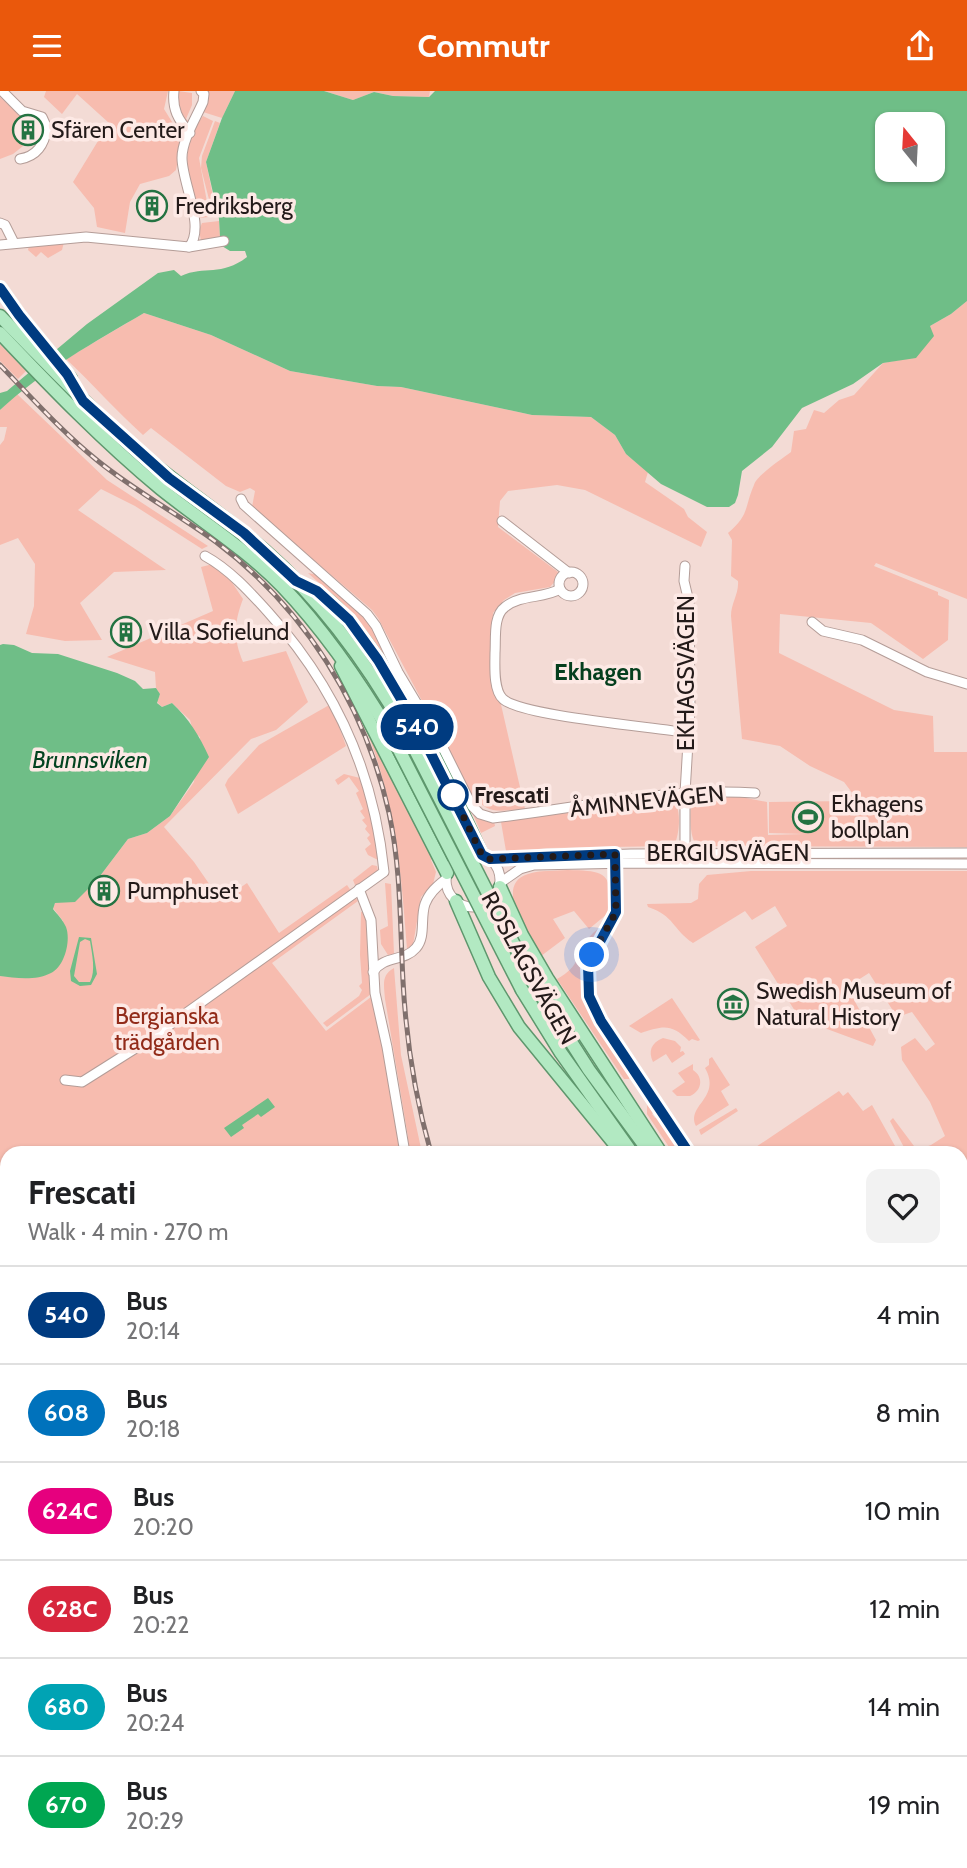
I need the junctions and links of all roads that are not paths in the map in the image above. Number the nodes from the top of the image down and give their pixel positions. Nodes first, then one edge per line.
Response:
1 (2, 91) edge
2 (174, 91) edge
3 (201, 91) edge
4 (190, 133) junction
5 (20, 159) dead end
6 (0, 223) edge
7 (224, 241) dead end
8 (14, 243) junction
9 (0, 245) edge
10 (189, 247) junction
11 (0, 288) edge
12 (0, 316) edge
13 (0, 333) edge
14 (32, 350) junction
15 (60, 380) junction
16 (241, 499) dead end
17 (502, 521) dead end
18 (205, 555) dead end
19 (685, 566) dead end
20 (569, 573) junction
21 (296, 581) junction
22 (560, 589) junction
23 (812, 622) dead end
24 (330, 640) junction
25 (967, 684) edge
26 (688, 733) junction
27 (685, 793) junction
28 (755, 793) dead end
29 (967, 853) edge
30 (486, 857) junction
31 (685, 858) junction
32 (615, 859) junction
33 (967, 864) edge
34 (446, 876) junction
35 (500, 885) junction
36 (359, 890) junction
37 (430, 895) junction
38 (454, 900) junction
39 (372, 952) junction
40 (387, 959) junction
41 (373, 972) junction
42 (65, 1080) dead end
43 (404, 1146) edge
44 (616, 1146) edge
45 (627, 1146) edge
46 (645, 1146) edge
47 (656, 1146) edge
48 (684, 1146) edge

1 - 5 street
2 - 4 street
3 - 4 street
4 - 10 street
6 - 8 street
7 - 10 street
8 - 9 street
8 - 10 street
11 - 14 main road
12 - 14 main road, ROSLAGSVÄGEN
13 - 14 main road, ROSLAGSVÄGEN
14 - 15 main road
14 - 15 main road, ROSLAGSVÄGEN
15 - 21 main road, ROSLAGSVÄGEN
15 - 24 main road, ROSLAGSVÄGEN
16 - 27 street, ÅMINNEVÄGEN
17 - 20 street
18 - 36 street
19 - 26 street, EKHAGSVÄGEN
20 - 22 street
20 - 22 street
21 - 30 main road
21 - 46 main road, ROSLAGSVÄGEN, bridge
22 - 26 street
23 - 25 street
24 - 34 main road
24 - 45 main road, ROSLAGSVÄGEN, bridge
26 - 27 street, EKHAGSVÄGEN
27 - 28 street, ÅMINNEVÄGEN
27 - 31 street, EKHAGSVÄGEN
29 - 31 street, BERGIUSVÄGEN
30 - 32 street, BERGIUSVÄGEN
30 - 34 street
30 - 35 street
31 - 32 street, BERGIUSVÄGEN
31 - 33 street, BERGIUSVÄGEN
32 - 35 street, BERGIUSVÄGEN
32 - 48 street
34 - 37 street
34 - 38 street
35 - 38 street
35 - 47 main road
36 - 39 street
36 - 42 street
37 - 38 street
37 - 40 street
38 - 44 main road
39 - 40 street
39 - 41 street
40 - 41 street
41 - 43 street

